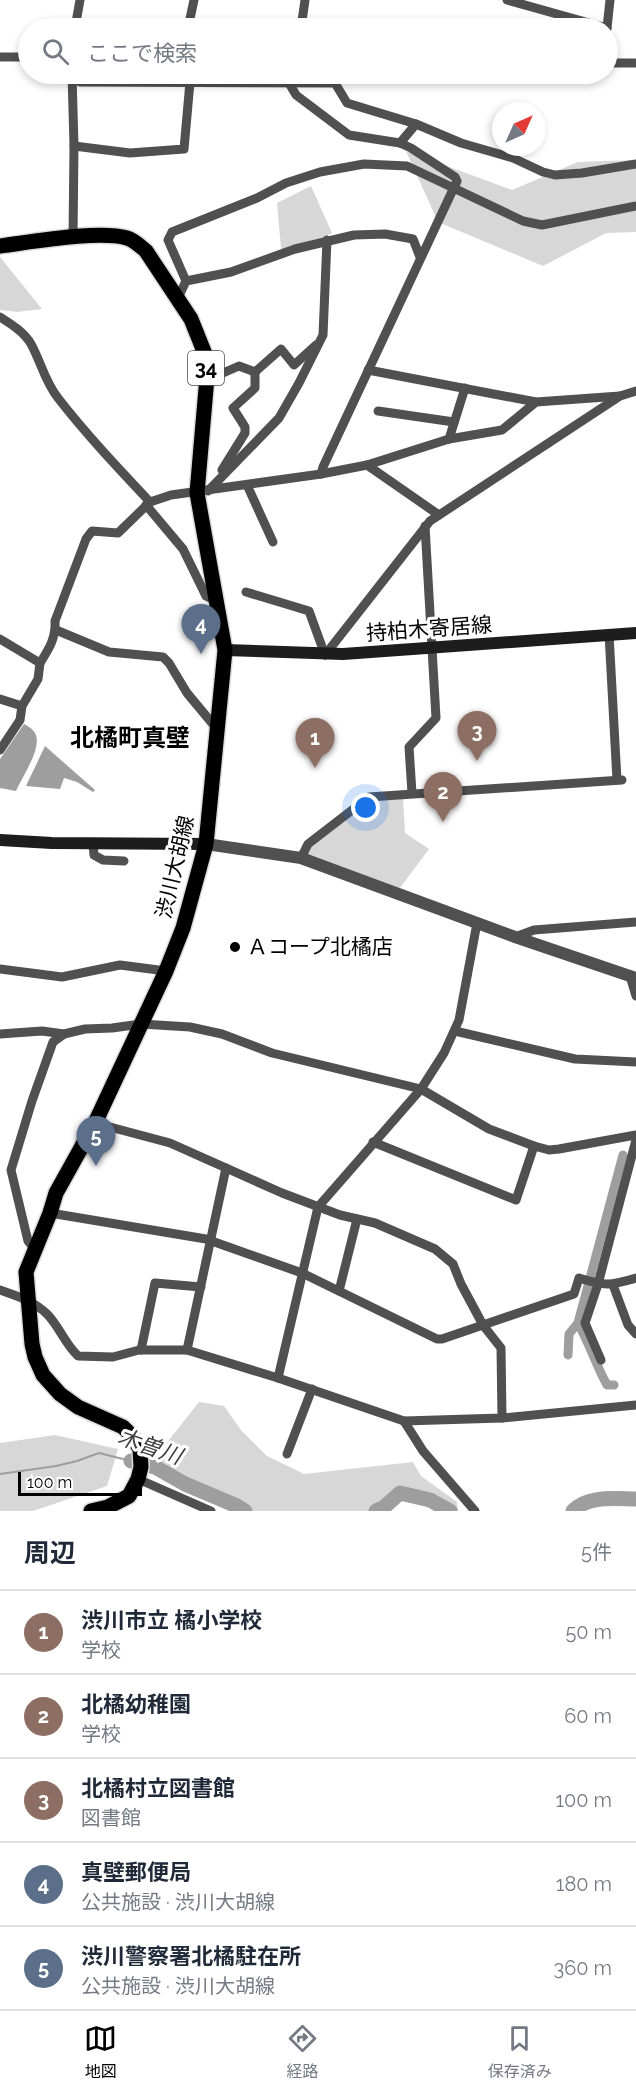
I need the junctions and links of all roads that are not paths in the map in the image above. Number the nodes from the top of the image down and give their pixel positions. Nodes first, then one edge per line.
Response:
1 (80, 0) edge
2 (194, 0) edge
3 (305, 0) edge
4 (507, 0) edge
5 (610, 0) edge
6 (77, 18) edge
7 (190, 18) edge
8 (302, 18) edge
9 (571, 18) edge
10 (608, 18) edge
11 (0, 57) edge
12 (18, 57) edge
13 (618, 63) edge
14 (636, 63) edge
15 (72, 84) edge
16 (190, 84) edge
17 (290, 84) edge
18 (336, 84) edge
19 (416, 124) junction
20 (400, 143) junction
21 (74, 146) junction
22 (635, 164) edge
23 (455, 188) junction
24 (636, 206) edge
25 (73, 238) junction
26 (327, 240) junction
27 (0, 246) edge
28 (420, 257) junction
29 (186, 281) junction
30 (178, 298) junction
31 (0, 317) edge
32 (320, 341) junction
33 (368, 370) junction
34 (255, 372) junction
35 (207, 380) junction
36 (465, 388) junction
37 (636, 391) edge
38 (620, 396) junction
39 (536, 402) junction
40 (378, 411) dead end
41 (454, 422) junction
42 (449, 439) junction
43 (367, 465) junction
44 (224, 474) junction
45 (321, 474) junction
46 (246, 485) junction
47 (202, 492) junction
48 (148, 503) junction
49 (439, 515) junction
50 (425, 526) junction
51 (273, 542) dead end
52 (246, 592) dead end
53 (216, 601) junction
54 (56, 630) junction
55 (636, 633) edge
56 (609, 634) junction
57 (0, 639) edge
58 (431, 648) junction
59 (225, 650) junction
60 (325, 655) junction
61 (40, 663) junction
62 (0, 699) edge
63 (22, 706) junction
64 (217, 729) junction
65 (0, 750) edge
66 (412, 793) junction
67 (0, 840) edge
68 (93, 843) junction
69 (206, 844) junction
70 (301, 858) junction
71 (124, 861) dead end
72 (636, 922) edge
73 (477, 923) junction
74 (515, 937) junction
75 (0, 969) edge
76 (166, 970) junction
77 (633, 977) edge
78 (636, 996) edge
79 (141, 1024) junction
80 (455, 1031) junction
81 (0, 1034) edge
82 (64, 1034) junction
83 (636, 1062) edge
84 (421, 1089) junction
85 (95, 1123) junction
86 (636, 1135) edge
87 (636, 1140) edge
88 (373, 1142) junction
89 (534, 1146) junction
90 (226, 1168) junction
91 (318, 1207) junction
92 (50, 1213) junction
93 (357, 1219) junction
94 (210, 1241) junction
95 (34, 1249) junction
96 (302, 1273) junction
97 (636, 1278) edge
98 (596, 1284) junction
99 (613, 1285) junction
100 (201, 1287) junction
101 (0, 1290) edge
102 (339, 1291) junction
103 (29, 1300) junction
104 (483, 1325) junction
105 (636, 1334) edge
106 (141, 1350) junction
107 (187, 1350) junction
108 (601, 1360) dead end
109 (278, 1378) junction
110 (312, 1389) junction
111 (636, 1405) edge
112 (502, 1418) junction
113 (404, 1421) junction
114 (287, 1454) dead end
115 (139, 1476) junction
116 (91, 1511) edge
117 (211, 1511) edge
118 (475, 1511) edge

1 - 6 street
2 - 7 street
3 - 8 street
4 - 9 street
5 - 10 street
11 - 12 street
13 - 14 street
15 - 21 street
16 - 21 street
17 - 20 street
18 - 19 street
19 - 20 street
19 - 22 street
20 - 23 street
21 - 25 street
23 - 24 street
23 - 28 street
23 - 29 street
25 - 27 main road, 渋川大胡線 / 34
25 - 30 main road, 渋川大胡線 / 34
26 - 28 street
26 - 29 street
26 - 32 street
28 - 33 street
29 - 30 street
30 - 35 main road, 渋川大胡線 / 34
31 - 48 street
32 - 34 street
32 - 44 street
33 - 36 street
33 - 45 street
34 - 35 street
34 - 44 street
35 - 47 main road, 渋川大胡線 / 34
36 - 39 street
36 - 41 street
37 - 38 street
38 - 39 street
38 - 49 street
39 - 42 street
40 - 41 street
41 - 42 street
42 - 43 street
43 - 45 street
43 - 49 street
44 - 47 street
45 - 46 street
46 - 47 street
46 - 51 street
47 - 48 street
47 - 53 main road, 渋川大胡線 / 34
48 - 53 street
48 - 54 street
49 - 50 street
50 - 58 street
50 - 60 street
52 - 60 street
53 - 59 main road, 渋川大胡線 / 34
54 - 61 street
54 - 64 street
55 - 56 main road, 持柏木寄居線
56 - 58 main road, 持柏木寄居線
56 - 66 street
57 - 61 street
58 - 60 main road, 持柏木寄居線
58 - 66 street
59 - 60 main road, 持柏木寄居線
59 - 64 main road, 渋川大胡線 / 34
61 - 63 street
62 - 63 street
63 - 65 street
64 - 69 main road, 渋川大胡線 / 34
66 - 70 street
67 - 68 main road
68 - 69 main road
68 - 71 street
69 - 70 street
69 - 76 main road, 渋川大胡線 / 34
70 - 73 street
72 - 74 street
73 - 74 street
73 - 80 street
74 - 77 street
75 - 76 street
76 - 79 main road, 渋川大胡線 / 34
77 - 78 street
79 - 82 street
79 - 84 street
79 - 85 main road, 渋川大胡線 / 34
80 - 83 street
80 - 84 street
81 - 82 street
82 - 95 street
84 - 88 street
84 - 89 street
85 - 90 street
85 - 92 main road, 渋川大胡線 / 34
86 - 89 street
87 - 98 street
88 - 89 street
88 - 91 street
90 - 91 street
90 - 94 street
91 - 93 street
91 - 96 street
92 - 94 street
92 - 95 main road, 渋川大胡線 / 34
93 - 102 street
93 - 104 street
94 - 96 street
94 - 100 street
95 - 103 main road, 渋川大胡線 / 34
96 - 102 street
96 - 109 street
97 - 99 street
98 - 99 street
98 - 104 street
98 - 108 street
99 - 105 street
100 - 106 street
100 - 107 street
101 - 103 street
102 - 104 street
103 - 106 street
103 - 115 main road, 渋川大胡線 / 34
104 - 112 street
106 - 107 street
107 - 109 street
109 - 110 street
110 - 113 street
110 - 114 street
111 - 112 street
112 - 113 street
113 - 118 street
115 - 116 main road
115 - 117 street

